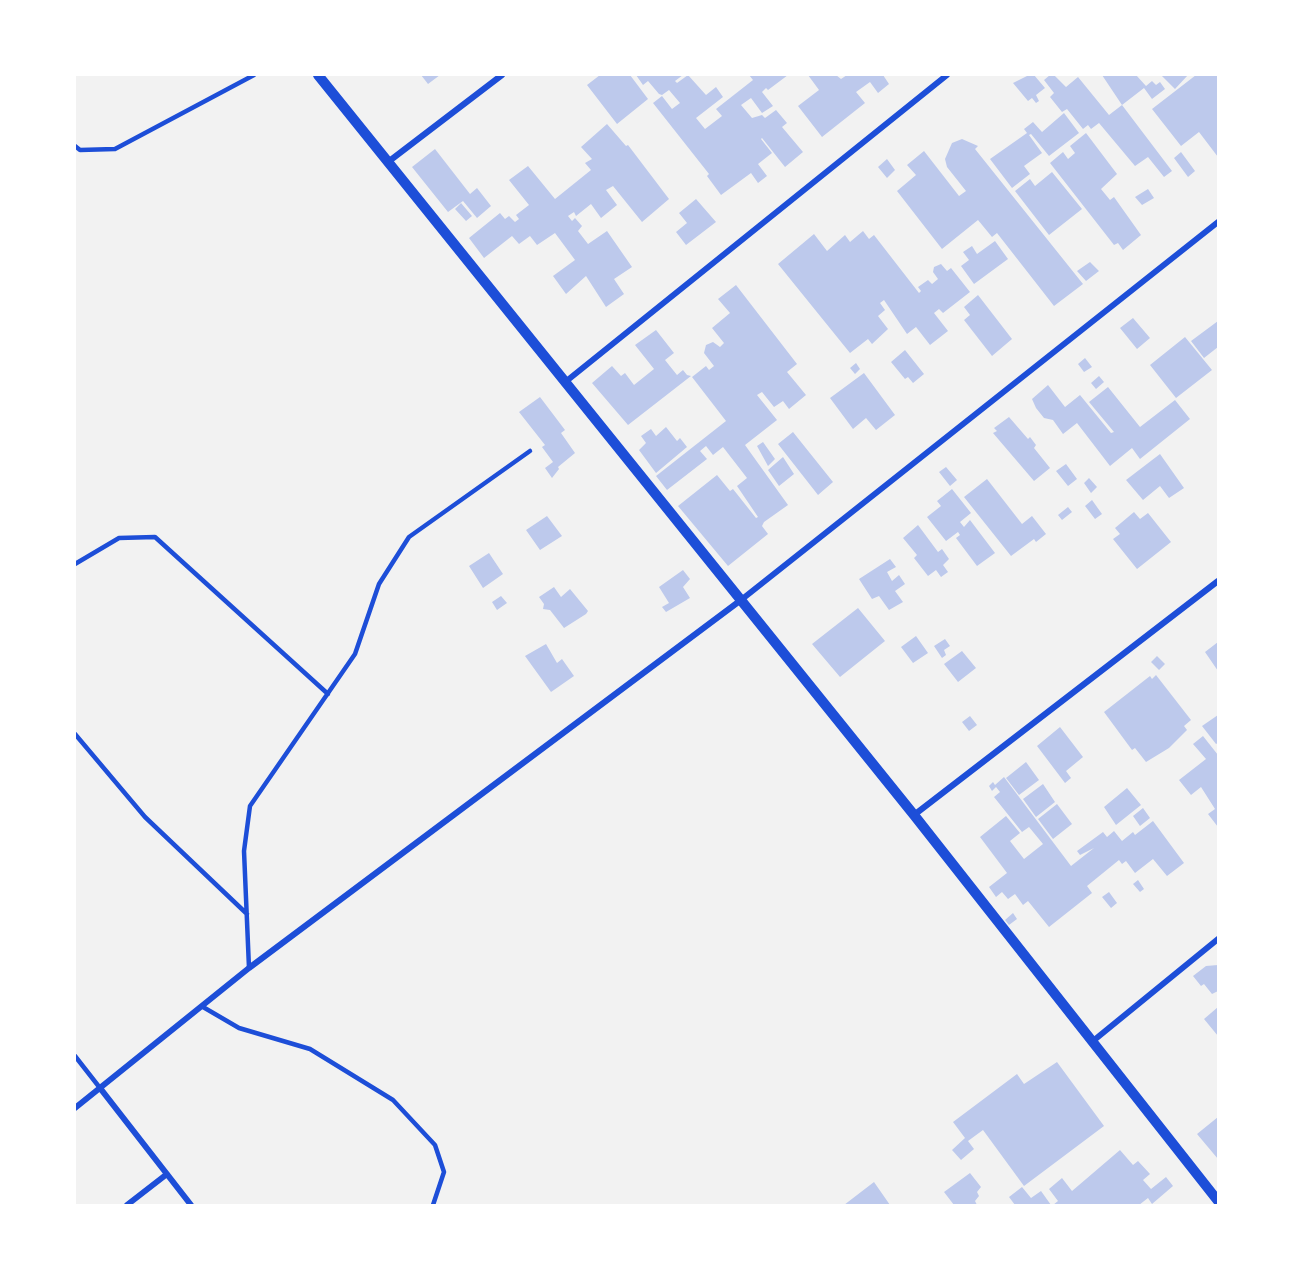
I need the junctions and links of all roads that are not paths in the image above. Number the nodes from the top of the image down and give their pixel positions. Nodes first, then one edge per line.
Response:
1 (254, 75) edge
2 (318, 75) edge
3 (502, 75) edge
4 (947, 75) edge
5 (75, 146) edge
6 (387, 163) junction
7 (1218, 222) edge
8 (564, 383) junction
9 (530, 450) dead end
10 (75, 564) edge
11 (1218, 581) edge
12 (741, 600) junction
13 (328, 694) junction
14 (75, 734) edge
15 (914, 815) junction
16 (247, 914) junction
17 (1218, 939) edge
18 (249, 968) junction
19 (203, 1007) junction
20 (1093, 1041) junction
21 (75, 1056) edge
22 (100, 1088) junction
23 (75, 1108) edge
24 (167, 1174) junction
25 (1218, 1201) edge
26 (127, 1205) edge
27 (191, 1205) edge
28 (433, 1205) edge

1 - 5 lane
2 - 6 street
3 - 6 street
4 - 8 street
6 - 8 street
7 - 12 street
8 - 12 street
9 - 13 lane
10 - 13 lane
11 - 15 street
12 - 15 street
12 - 18 street
13 - 16 lane
14 - 16 lane
15 - 20 street
16 - 18 lane
17 - 20 street
18 - 19 street
19 - 22 street
19 - 28 lane
20 - 25 street
21 - 22 lane
22 - 23 street
22 - 24 street
24 - 26 street
24 - 27 street

